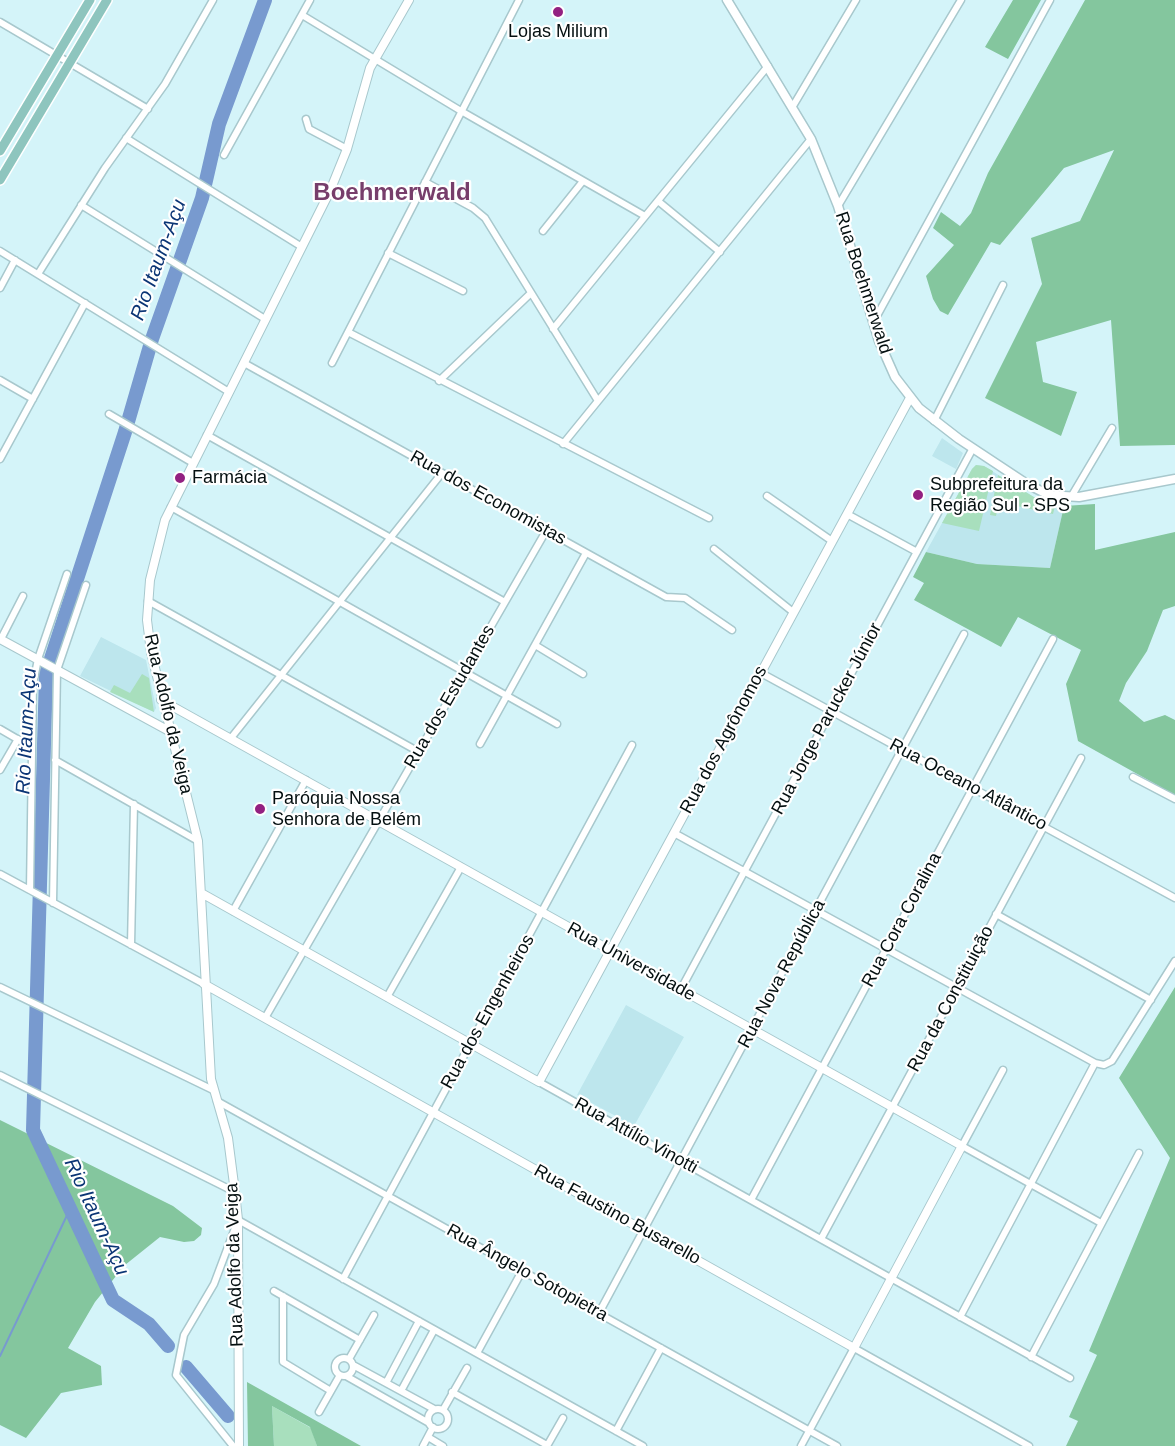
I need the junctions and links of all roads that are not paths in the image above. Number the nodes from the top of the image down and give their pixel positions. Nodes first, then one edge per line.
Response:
1 (90, 0) edge
2 (107, 0) edge
3 (213, 0) edge
4 (310, 0) edge
5 (409, 0) edge
6 (519, 0) edge
7 (856, 0) edge
8 (961, 0) edge
9 (1050, 0) edge
10 (731, 2) edge
11 (302, 15) junction
12 (0, 22) edge
13 (57, 56) junction
14 (375, 58) junction
15 (70, 63) junction
16 (769, 66) junction
17 (793, 106) junction
18 (147, 109) junction
19 (462, 111) junction
20 (306, 119) dead end
21 (126, 138) junction
22 (811, 140) junction
23 (347, 148) junction
24 (0, 151) edge
25 (224, 155) dead end
26 (0, 180) edge
27 (584, 181) junction
28 (425, 182) junction
29 (658, 201) junction
30 (81, 205) junction
31 (838, 206) junction
32 (645, 216) junction
33 (543, 231) dead end
34 (302, 247) junction
35 (0, 251) edge
36 (720, 252) junction
37 (388, 253) junction
38 (15, 260) junction
39 (38, 274) junction
40 (1003, 285) dead end
41 (0, 288) edge
42 (463, 291) dead end
43 (531, 293) junction
44 (85, 303) junction
45 (265, 320) junction
46 (873, 324) junction
47 (553, 329) junction
48 (348, 332) junction
49 (244, 363) junction
50 (332, 363) dead end
51 (0, 380) edge
52 (440, 381) junction
53 (229, 392) junction
54 (910, 398) junction
55 (33, 399) junction
56 (598, 401) junction
57 (109, 414) dead end
58 (934, 421) junction
59 (1112, 428) dead end
60 (207, 435) junction
61 (563, 444) junction
62 (974, 448) junction
63 (0, 459) edge
64 (193, 464) junction
65 (442, 473) junction
66 (1175, 480) edge
67 (767, 496) dead end
68 (1071, 497) junction
69 (171, 507) junction
70 (847, 514) junction
71 (709, 518) dead end
72 (546, 531) junction
73 (390, 538) junction
74 (832, 541) junction
75 (714, 549) dead end
76 (917, 552) junction
77 (586, 553) junction
78 (67, 574) dead end
79 (86, 585) dead end
80 (23, 596) dead end
81 (148, 601) junction
82 (339, 602) junction
83 (505, 602) junction
84 (794, 612) junction
85 (732, 630) dead end
86 (964, 634) dead end
87 (0, 639) edge
88 (1053, 639) dead end
89 (535, 645) junction
90 (41, 661) junction
91 (55, 669) junction
92 (465, 672) junction
93 (760, 673) junction
94 (583, 674) dead end
95 (281, 675) junction
96 (507, 696) junction
97 (161, 700) junction
98 (831, 711) junction
99 (557, 724) dead end
100 (0, 729) edge
101 (169, 731) junction
102 (231, 738) junction
103 (18, 739) junction
104 (480, 744) dead end
105 (633, 746) dead end
106 (31, 747) junction
107 (902, 750) junction
108 (418, 752) junction
109 (1081, 758) dead end
110 (55, 760) junction
111 (0, 770) edge
112 (1132, 777) dead end
113 (306, 780) junction
114 (973, 788) junction
115 (1175, 799) edge
116 (134, 804) junction
117 (379, 821) junction
118 (1044, 826) junction
119 (674, 833) junction
120 (198, 841) junction
121 (461, 867) junction
122 (745, 872) junction
123 (0, 874) edge
124 (33, 891) junction
125 (203, 894) junction
126 (1175, 898) edge
127 (53, 903) junction
128 (816, 910) junction
129 (232, 911) junction
130 (542, 912) junction
131 (996, 914) junction
132 (131, 945) junction
133 (886, 949) junction
134 (610, 950) junction
135 (304, 951) junction
136 (1175, 961) edge
137 (204, 984) junction
138 (0, 987) edge
139 (957, 988) junction
140 (681, 989) junction
141 (387, 997) junction
142 (1151, 1000) junction
143 (265, 1018) junction
144 (752, 1029) junction
145 (470, 1044) junction
146 (1095, 1063) junction
147 (822, 1068) junction
148 (1003, 1070) dead end
149 (0, 1075) edge
150 (539, 1082) junction
151 (213, 1090) junction
152 (217, 1101) junction
153 (892, 1107) junction
154 (433, 1112) junction
155 (962, 1146) junction
156 (1139, 1153) dead end
157 (681, 1161) junction
158 (1030, 1184) junction
159 (235, 1192) junction
160 (388, 1196) junction
161 (751, 1200) junction
162 (238, 1220) junction
163 (1101, 1223) junction
164 (644, 1230) junction
165 (821, 1239) junction
166 (522, 1271) junction
167 (343, 1279) junction
168 (891, 1279) junction
169 (274, 1291) dead end
170 (283, 1296) junction
171 (599, 1313) junction
172 (374, 1315) dead end
173 (960, 1317) junction
174 (419, 1321) junction
175 (434, 1329) junction
176 (360, 1340) junction
177 (661, 1348) junction
178 (854, 1348) junction
179 (477, 1353) junction
180 (1031, 1357) junction
181 (349, 1359) junction
182 (353, 1365) junction
183 (466, 1368) dead end
184 (343, 1376) junction
185 (1070, 1378) dead end
186 (386, 1383) junction
187 (331, 1391) junction
188 (401, 1391) junction
189 (452, 1392) junction
190 (434, 1409) junction
191 (443, 1410) junction
192 (319, 1412) dead end
193 (563, 1418) dead end
194 (431, 1425) junction
195 (809, 1430) junction
196 (616, 1431) junction
197 (428, 1437) junction
198 (233, 1446) edge
199 (239, 1446) edge
200 (423, 1446) edge
201 (443, 1446) edge
202 (547, 1446) edge
203 (643, 1446) edge
204 (801, 1446) edge
205 (837, 1446) edge
206 (1029, 1446) edge

1 - 13 main road
2 - 15 main road
3 - 18 street
4 - 11 street
5 - 14 street, Rua Adolfo da Veiga
6 - 19 street
7 - 17 street
8 - 31 street
9 - 46 street
10 - 16 main road, Rua Boehmerwald
11 - 14 street
11 - 25 street
12 - 13 street
13 - 15 street
13 - 24 main road
14 - 19 street
14 - 23 street, Rua Adolfo da Veiga
15 - 18 street
15 - 26 main road
16 - 17 main road, Rua Boehmerwald
16 - 29 street
17 - 22 main road, Rua Boehmerwald
18 - 21 street
19 - 27 street
19 - 28 street
20 - 23 street
21 - 30 street
21 - 34 street
22 - 31 main road, Rua Boehmerwald
22 - 36 street
23 - 34 street, Rua Adolfo da Veiga
27 - 32 street
27 - 33 street
28 - 37 street
28 - 43 street
29 - 32 street
29 - 36 street
30 - 39 street
30 - 45 street
31 - 46 main road, Rua Boehmerwald
32 - 47 street
34 - 45 street, Rua Adolfo da Veiga
35 - 38 street
36 - 56 street
37 - 42 street
37 - 48 street
38 - 39 street
38 - 41 street
39 - 44 street
40 - 58 street
43 - 47 street
43 - 52 street
44 - 53 street
44 - 55 street
45 - 49 street, Rua Adolfo da Veiga
46 - 54 main road, Rua Boehmerwald
47 - 56 street
48 - 50 street
48 - 52 street
49 - 53 street, Rua Adolfo da Veiga
49 - 65 street, Rua dos Economistas
51 - 55 street
52 - 61 street
53 - 60 street, Rua Adolfo da Veiga
54 - 58 main road, Rua Boehmerwald
54 - 70 street, Rua dos Agrônomos
55 - 63 street
56 - 61 street
57 - 64 street
58 - 62 main road, Rua Boehmerwald
59 - 68 street
60 - 64 street, Rua Adolfo da Veiga
60 - 73 street
61 - 71 street
62 - 68 main road, Rua Boehmerwald
62 - 76 street, Rua Jorge Parucker Júnior
64 - 69 street, Rua Adolfo da Veiga
65 - 72 street, Rua dos Economistas
65 - 73 street
66 - 68 main road, Rua Boehmerwald
67 - 74 street
69 - 81 street, Rua Adolfo da Veiga
69 - 82 street
70 - 74 street, Rua dos Agrônomos
70 - 76 street
72 - 77 street, Rua dos Economistas
72 - 83 street, Rua dos Estudantes
73 - 82 street
73 - 83 street
74 - 84 street, Rua dos Agrônomos
75 - 84 street
76 - 98 street, Rua Jorge Parucker Júnior
77 - 85 street, Rua dos Economistas
77 - 89 street
78 - 90 street
79 - 91 street
80 - 87 street
81 - 95 street
81 - 97 street, Rua Adolfo da Veiga
82 - 92 street
82 - 95 street
83 - 92 street, Rua dos Estudantes
84 - 93 street, Rua dos Agrônomos
86 - 107 street, Rua Nova República
87 - 90 street
88 - 114 street, Rua Cora Coralina
89 - 94 street
89 - 96 street
90 - 91 street
90 - 106 street
91 - 101 street
91 - 110 street
92 - 96 street
92 - 108 street, Rua dos Estudantes
93 - 98 street, Rua Oceano Atlântico
93 - 119 street, Rua dos Agrônomos
95 - 102 street
95 - 108 street
96 - 99 street
96 - 104 street
97 - 101 street, Rua Adolfo da Veiga
97 - 102 street, Rua Universidade
98 - 107 street, Rua Oceano Atlântico
98 - 122 street, Rua Jorge Parucker Júnior
100 - 103 street
101 - 120 street, Rua Adolfo da Veiga
102 - 113 street, Rua Universidade
103 - 106 street
103 - 111 street
105 - 130 street, Rua dos Engenheiros
106 - 124 street
107 - 114 street, Rua Oceano Atlântico
107 - 128 street, Rua Nova República
108 - 117 street, Rua dos Estudantes
109 - 118 street, Rua da Constituição
110 - 116 street
110 - 127 street
112 - 115 street
113 - 117 street, Rua Universidade
113 - 129 street
114 - 118 street, Rua Oceano Atlântico
114 - 133 street, Rua Cora Coralina
116 - 120 street
116 - 132 street
117 - 121 street, Rua Universidade
117 - 135 street, Rua dos Estudantes
118 - 126 street, Rua Oceano Atlântico
118 - 131 street, Rua da Constituição
119 - 122 street
119 - 134 street, Rua dos Agrônomos
120 - 125 street, Rua Adolfo da Veiga
121 - 130 street, Rua Universidade
121 - 141 street
122 - 128 street
122 - 140 street, Rua Jorge Parucker Júnior
123 - 124 street
124 - 127 street
125 - 129 street, Rua Attílio Vinotti
125 - 137 street, Rua Adolfo da Veiga
127 - 132 street
128 - 133 street
128 - 144 street, Rua Nova República
129 - 135 street, Rua Attílio Vinotti
130 - 134 street, Rua Universidade
130 - 145 street, Rua dos Engenheiros
131 - 139 street, Rua da Constituição
131 - 142 street
132 - 137 street
133 - 139 street
133 - 147 street, Rua Cora Coralina
134 - 140 street, Rua Universidade
134 - 150 street, Rua dos Agrônomos
135 - 141 street, Rua Attílio Vinotti
135 - 143 street, Rua dos Estudantes
136 - 142 street
137 - 143 street, Rua Faustino Busarello
137 - 151 street, Rua Adolfo da Veiga
138 - 151 street
139 - 146 street
139 - 153 street, Rua da Constituição
140 - 144 street, Rua Universidade
141 - 145 street, Rua Attílio Vinotti
142 - 146 street
143 - 154 street, Rua Faustino Busarello
144 - 147 street, Rua Universidade
144 - 157 street, Rua Nova República
145 - 150 street, Rua Attílio Vinotti
145 - 154 street, Rua dos Engenheiros
146 - 158 street
147 - 153 street, Rua Universidade
147 - 161 street, Rua Cora Coralina
148 - 155 street
149 - 159 street
150 - 157 street, Rua Attílio Vinotti
151 - 152 street, Rua Adolfo da Veiga
152 - 159 street, Rua Adolfo da Veiga
152 - 160 street, Rua Ângelo Sotopietra
153 - 155 street, Rua Universidade
153 - 165 street, Rua da Constituição
154 - 160 street, Rua dos Engenheiros
154 - 164 street, Rua Faustino Busarello
155 - 158 street, Rua Universidade
155 - 168 street
156 - 163 street
157 - 161 street, Rua Attílio Vinotti
157 - 164 street, Rua Nova República
158 - 163 street, Rua Universidade
158 - 173 street
159 - 162 street, Rua Adolfo da Veiga
160 - 166 street, Rua Ângelo Sotopietra
160 - 167 street, Rua dos Engenheiros
161 - 165 street, Rua Attílio Vinotti
162 - 167 street
162 - 198 street
162 - 199 street, Rua Adolfo da Veiga
163 - 180 street
164 - 171 street, Rua Nova República
164 - 178 street, Rua Faustino Busarello
165 - 168 street, Rua Attílio Vinotti
166 - 171 street, Rua Ângelo Sotopietra
166 - 179 street
167 - 174 street
168 - 173 street, Rua Attílio Vinotti
168 - 178 street
169 - 170 street
170 - 176 street
170 - 187 street
171 - 177 street, Rua Ângelo Sotopietra
172 - 176 street
173 - 180 street, Rua Attílio Vinotti
174 - 175 street
174 - 186 street
175 - 179 street
175 - 188 street
176 - 181 street
177 - 195 street, Rua Ângelo Sotopietra
177 - 196 street
178 - 195 street
178 - 206 street, Rua Faustino Busarello
179 - 196 street
180 - 185 street, Rua Attílio Vinotti
181 - 182 street
181 - 184 street
182 - 184 street
182 - 186 street
183 - 189 street
184 - 187 street
184 - 194 street
186 - 188 street
187 - 192 street
188 - 190 street
189 - 191 street
189 - 202 street
190 - 191 street
190 - 194 street
191 - 194 street
193 - 202 street
194 - 197 street
195 - 204 street
195 - 205 street, Rua Ângelo Sotopietra
196 - 203 street
197 - 200 street
197 - 201 street

